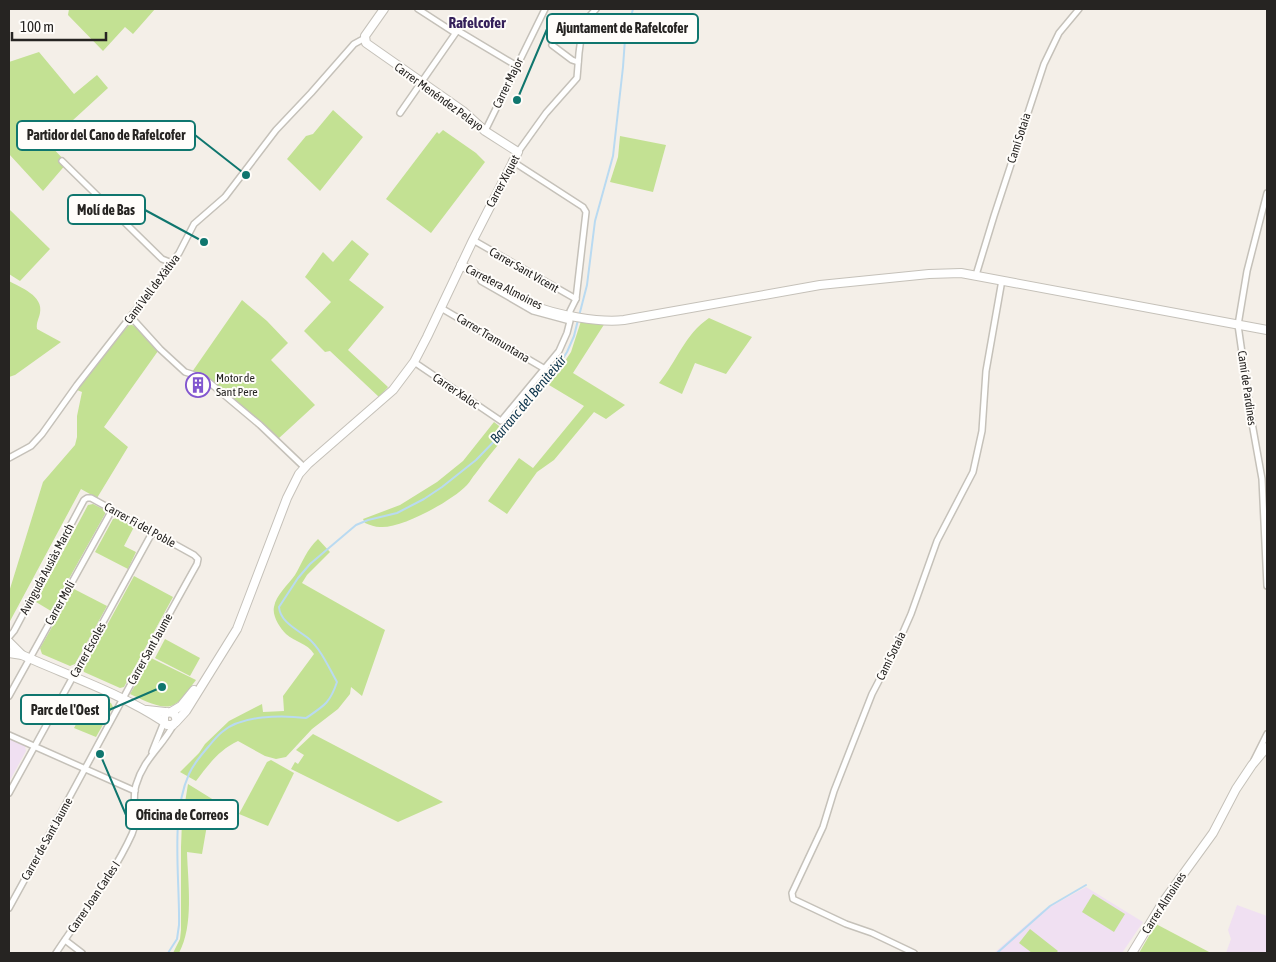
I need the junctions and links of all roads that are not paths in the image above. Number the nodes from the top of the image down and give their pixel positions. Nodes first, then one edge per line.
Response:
1 (384, 9) edge
2 (418, 9) edge
3 (545, 9) edge
4 (587, 9) edge
5 (1079, 9) edge
6 (594, 11) edge
7 (454, 35) junction
8 (365, 38) junction
9 (552, 45) dead end
10 (578, 62) junction
11 (516, 66) junction
12 (422, 83) junction
13 (400, 113) dead end
14 (485, 131) junction
15 (518, 152) junction
16 (62, 160) dead end
17 (512, 161) junction
18 (1267, 193) edge
19 (473, 240) junction
20 (172, 263) junction
21 (461, 265) junction
22 (976, 275) junction
23 (1002, 280) junction
24 (576, 299) junction
25 (441, 308) junction
26 (130, 317) junction
27 (572, 317) junction
28 (1238, 325) junction
29 (1267, 330) edge
30 (414, 362) junction
31 (545, 369) junction
32 (9, 458) edge
33 (304, 468) junction
34 (84, 500) joint
35 (112, 510) junction
36 (152, 533) junction
37 (196, 556) joint
38 (1267, 586) edge
39 (9, 637) edge
40 (9, 642) edge
41 (9, 653) edge
42 (22, 654) junction
43 (30, 658) junction
44 (73, 677) junction
45 (205, 677) junction
46 (9, 696) edge
47 (122, 699) junction
48 (146, 710) junction
49 (169, 712) junction
50 (164, 722) junction
51 (175, 723) junction
52 (1267, 734) edge
53 (9, 735) edge
54 (34, 746) junction
55 (1267, 747) edge
56 (151, 754) junction
57 (1252, 765) junction
58 (85, 769) junction
59 (135, 791) junction
60 (9, 793) edge
61 (9, 908) edge
62 (65, 940) junction
63 (56, 953) edge
64 (82, 953) edge
65 (914, 953) edge
66 (1132, 953) edge

1 - 8 street
2 - 7 street
3 - 11 street, Carrer Major
4 - 6 street
5 - 22 street, Camí Sotaia
6 - 10 street, Carrer Xiquet
7 - 11 street
7 - 12 street
8 - 12 street, Carrer Menéndez Pelayo
8 - 20 street, Camí Vell de Xàtiva
9 - 10 street
10 - 15 street, Carrer Xiquet
11 - 14 street, Carrer Major
12 - 13 street
12 - 14 street, Carrer Menéndez Pelayo
14 - 15 street, Carrer Menéndez Pelayo
15 - 17 street, Carrer Xiquet
16 - 20 street
17 - 19 street, Carrer Xiquet
17 - 24 street
18 - 28 street, Camí de Pardines
19 - 21 street, Carrer Xiquet
19 - 24 street, Carrer Sant Vicent
20 - 26 street, Camí Vell de Xàtiva
21 - 25 street, Carrer Xiquet
21 - 27 street, Carretera Almoines
22 - 23 street, Carretera Almoines
22 - 27 street, Carretera Almoines
23 - 28 street, Carretera Almoines
23 - 65 street, Camí Sotaia
24 - 27 street
25 - 30 street, Carrer Xiquet
25 - 31 street, Carrer Tramuntana
26 - 32 street, Camí Vell de Xàtiva
26 - 33 street
27 - 31 street
28 - 29 street, Carretera Almoines
28 - 38 street, Camí de Pardines
30 - 31 street, Carrer Xaloc
30 - 33 street, Carrer Xiquet
33 - 45 street, Carrer Xiquet
34 - 35 street, Carrer Fi del Poble
34 - 39 street, Avinguda Ausiàs March
35 - 36 street, Carrer Fi del Poble
35 - 43 street, Carrer Molí
36 - 37 street, Carrer Fi del Poble
36 - 44 street, Carrer Escoles
37 - 47 street, Carrer Sant Jaume
40 - 42 street
41 - 42 street
42 - 43 street
43 - 44 street
43 - 46 street, Carrer Molí
44 - 47 street
44 - 54 street, Carrer Escoles
45 - 49 street
45 - 51 street
47 - 48 street
47 - 58 street, Carrer Sant Jaume
48 - 49 street
48 - 50 street
49 - 50 street
49 - 51 street
50 - 51 street
50 - 56 street, Carrer Joan Carles I
51 - 56 street, Carrer Joan Carles I
52 - 57 street
53 - 54 street
54 - 58 street
54 - 60 street, Carrer Escoles
55 - 57 street, Carrer Almoines
56 - 59 street, Carrer Joan Carles I
57 - 66 street, Carrer Almoines
58 - 59 street
58 - 61 street, Carrer de Sant Jaume
59 - 62 street, Carrer Joan Carles I
62 - 63 street, Carrer Joan Carles I
62 - 64 street

